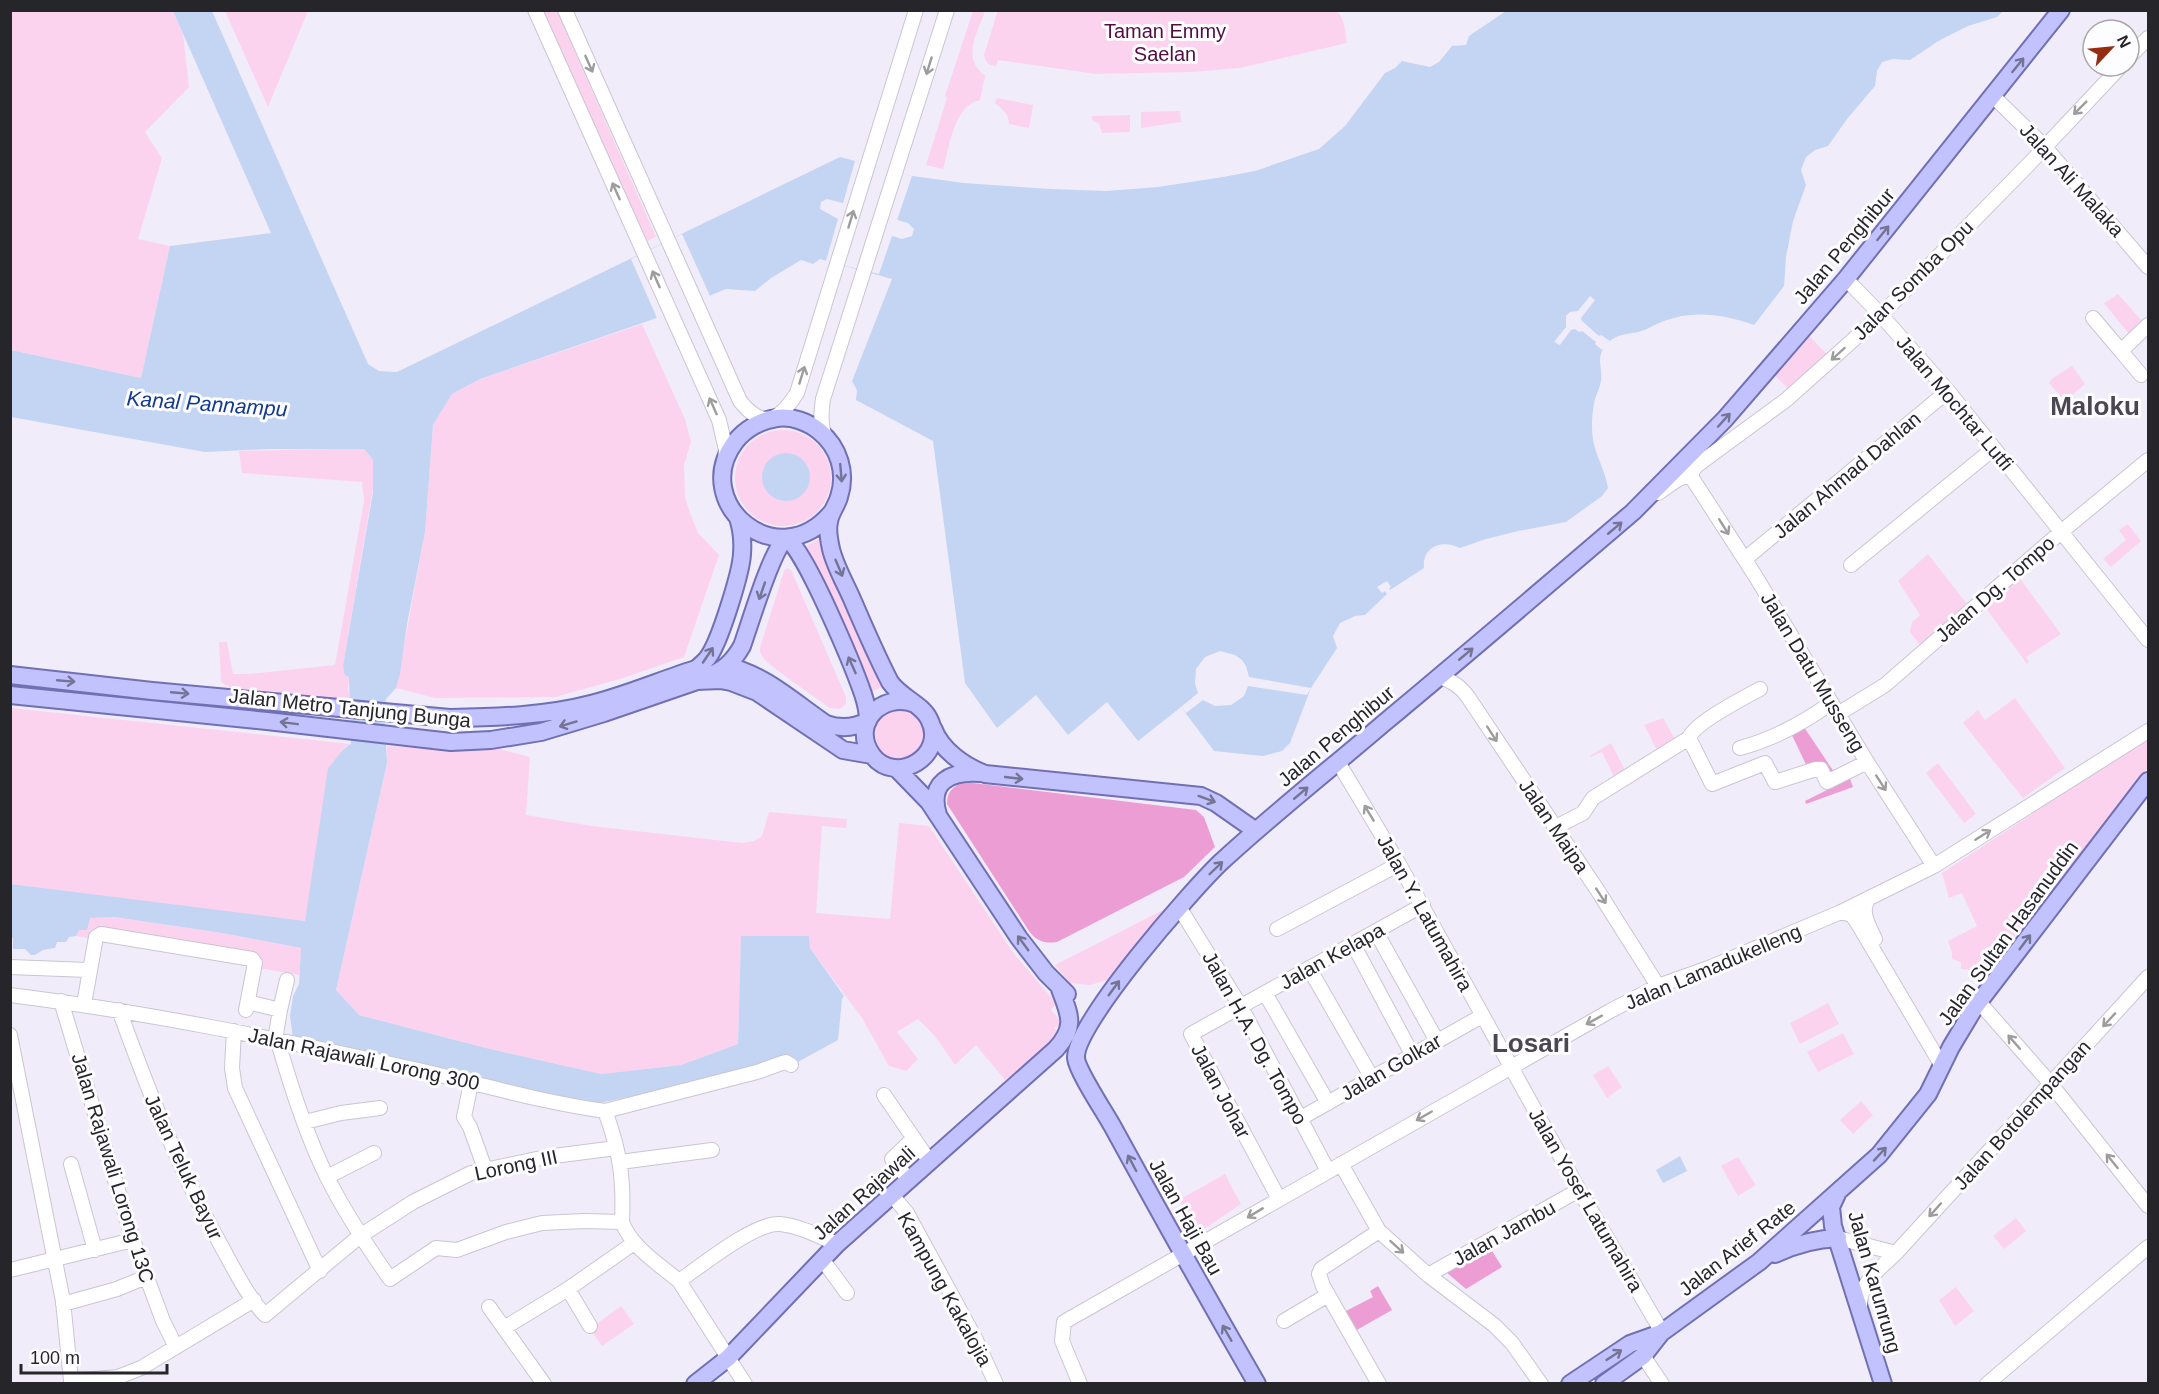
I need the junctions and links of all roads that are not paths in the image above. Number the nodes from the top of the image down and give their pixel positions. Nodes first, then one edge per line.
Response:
1 (535, 10) edge
2 (565, 10) edge
3 (916, 10) edge
4 (947, 10) edge
5 (2061, 10) edge
6 (2109, 78) edge
7 (1993, 96) junction
8 (2044, 146) junction
9 (2148, 267) edge
10 (1846, 279) junction
11 (1881, 315) junction
12 (2092, 318) dead end
13 (2148, 325) edge
14 (2121, 351) junction
15 (2141, 375) dead end
16 (1948, 391) junction
17 (769, 420) junction
18 (825, 436) junction
19 (1993, 449) junction
20 (2148, 460) edge
21 (725, 462) junction
22 (1692, 478) junction
23 (1648, 498) junction
24 (832, 512) junction
25 (738, 518) junction
26 (2061, 532) junction
27 (786, 538) junction
28 (1745, 559) junction
29 (1851, 565) dead end
30 (2148, 640) edge
31 (727, 666) junction
32 (10, 675) edge
33 (1440, 677) junction
34 (697, 681) junction
35 (1760, 688) dead end
36 (10, 695) edge
37 (915, 704) junction
38 (1835, 709) junction
39 (868, 721) junction
40 (933, 728) junction
41 (2148, 731) edge
42 (1689, 738) junction
43 (1740, 748) dead end
44 (872, 755) junction
45 (1338, 762) junction
46 (1868, 762) junction
47 (896, 768) junction
48 (985, 774) junction
49 (2148, 781) edge
50 (939, 816) junction
51 (1554, 828) junction
52 (1256, 831) junction
53 (1399, 864) junction
54 (1934, 866) junction
55 (1869, 898) junction
56 (1423, 905) junction
57 (1179, 907) junction
58 (1841, 912) junction
59 (1277, 929) dead end
60 (1376, 932) junction
61 (1353, 944) junction
62 (10, 967) edge
63 (1309, 968) junction
64 (88, 970) junction
65 (2148, 977) edge
66 (287, 980) dead end
67 (1658, 986) junction
68 (1896, 988) junction
69 (1265, 993) junction
70 (10, 995) edge
71 (85, 999) junction
72 (61, 1001) junction
73 (1979, 1002) junction
74 (1241, 1007) junction
75 (119, 1010) junction
76 (280, 1010) junction
77 (1482, 1016) junction
78 (234, 1031) junction
79 (10, 1035) edge
80 (1073, 1038) junction
81 (277, 1041) junction
82 (1437, 1041) junction
83 (1412, 1054) junction
84 (1043, 1061) junction
85 (791, 1065) dead end
86 (1510, 1066) junction
87 (1942, 1066) junction
88 (1080, 1071) junction
89 (1372, 1078) junction
90 (471, 1083) junction
91 (2050, 1083) junction
92 (884, 1095) dead end
93 (1328, 1103) junction
94 (380, 1108) dead end
95 (605, 1111) junction
96 (1300, 1118) junction
97 (305, 1122) junction
98 (914, 1138) junction
99 (616, 1148) junction
100 (712, 1150) dead end
101 (374, 1153) dead end
102 (620, 1162) junction
103 (930, 1162) junction
104 (71, 1164) dead end
105 (1341, 1164) junction
106 (485, 1169) junction
107 (1328, 1172) junction
108 (327, 1177) junction
109 (909, 1180) junction
110 (1579, 1190) junction
111 (1838, 1194) junction
112 (892, 1195) junction
113 (1279, 1199) junction
114 (2148, 1206) edge
115 (622, 1222) junction
116 (1379, 1231) junction
117 (360, 1236) junction
118 (1838, 1238) junction
119 (133, 1240) junction
120 (634, 1243) junction
121 (837, 1244) junction
122 (2148, 1247) edge
123 (95, 1250) junction
124 (1896, 1253) junction
125 (1183, 1256) junction
126 (54, 1259) junction
127 (822, 1259) junction
128 (1759, 1262) junction
129 (10, 1270) edge
130 (320, 1271) junction
131 (1428, 1275) junction
132 (146, 1277) junction
133 (680, 1281) junction
134 (568, 1289) junction
135 (848, 1293) dead end
136 (1328, 1295) junction
137 (254, 1300) junction
138 (63, 1304) junction
139 (489, 1307) dead end
140 (266, 1315) joint
141 (1284, 1321) dead end
142 (1863, 1321) junction
143 (591, 1326) dead end
144 (504, 1328) junction
145 (1662, 1333) junction
146 (176, 1347) junction
147 (1643, 1356) junction
148 (728, 1358) junction
149 (117, 1380) edge
150 (544, 1383) edge
151 (694, 1383) edge
152 (745, 1383) edge
153 (996, 1383) edge
154 (1080, 1383) edge
155 (1257, 1383) edge
156 (1379, 1383) edge
157 (1540, 1383) edge
158 (1570, 1383) edge
159 (1604, 1383) edge
160 (1662, 1383) edge
161 (1883, 1383) edge
162 (1987, 1383) edge

21 -> 1 street
2 -> 17 street
17 -> 3 street
4 -> 18 street
7 -> 5 main road, Jalan Penghibur
6 -> 8 street, Jalan Somba Opu
7 - 8 street, Jalan Ali Malaka
10 -> 7 main road, Jalan Penghibur
8 - 9 street, Jalan Ali Malaka
8 - 11 street, Jalan Somba Opu
10 - 11 street, Jalan Mochtar Lutfi
23 -> 10 main road, Jalan Penghibur
11 - 16 street, Jalan Mochtar Lutfi
11 -> 22 street, Jalan Somba Opu
12 - 14 street
13 - 14 street
14 - 15 street
16 - 19 street, Jalan Mochtar Lutfi
16 - 28 street, Jalan Ahmad Dahlan
17 - 18 main road
17 - 21 main road
18 -> 24 main road
19 - 26 street, Jalan Mochtar Lutfi
19 - 29 street
20 - 26 street, Jalan Dg. Tompo
21 - 25 main road
22 - 23 street, Jalan Penghibur
22 -> 28 street, Jalan Datu Musseng
33 -> 23 main road, Jalan Penghibur
24 - 27 main road
24 -> 37 main road
25 - 27 main road
32 -> 25 main road, Jalan Metro Tanjung Bunga
26 - 30 street, Jalan Mochtar Lutfi
26 - 38 street, Jalan Dg. Tompo
27 -> 31 main road
39 -> 27 main road
28 - 38 street, Jalan Datu Musseng
31 - 34 main road
31 - 39 main road
33 - 45 main road, Jalan Penghibur
33 -> 51 street, Jalan Maipa
34 -> 36 main road, Jalan Metro Tanjung Bunga
34 - 44 main road, Jalan Metro Tanjung Bunga
35 - 42 street
37 - 39 main road
37 - 40 main road
38 - 43 street, Jalan Dg. Tompo
38 - 46 street, Jalan Datu Musseng
39 - 44 main road
40 - 47 main road
40 - 48 main road
54 -> 41 street, Jalan Lamadukelleng
42 - 46 street
42 - 51 street
44 - 47 main road
52 -> 45 main road, Jalan Penghibur
53 -> 45 street, Jalan Y. Latumahira
46 -> 54 street, Jalan Datu Musseng
47 - 50 main road
48 - 50 main road
48 -> 52 main road
73 -> 49 main road, Jalan Sultan Hasanuddin
80 -> 50 main road
51 -> 67 street, Jalan Maipa
57 -> 52 main road, Jalan Penghibur
53 - 56 street, Jalan Y. Latumahira
53 - 59 street
54 - 55 street, Jalan Lamadukelleng
55 - 58 street, Jalan Lamadukelleng
55 - 68 street
56 - 60 street, Jalan Kelapa
56 - 77 street, Jalan Y. Latumahira
57 - 74 street, Jalan H.A. Dg. Tompo
80 -> 57 main road, Jalan Penghibur
58 - 67 street, Jalan Lamadukelleng
58 - 68 street
60 - 61 street, Jalan Kelapa
60 - 82 street
61 - 63 street, Jalan Kelapa
61 - 83 street
62 - 64 street
63 - 69 street, Jalan Kelapa
63 - 89 street
64 - 71 street
64 - 76 street
65 -> 91 street, Jalan Botolempangan
66 - 76 street
67 -> 86 street, Jalan Lamadukelleng
68 - 87 street
69 - 74 street, Jalan Kelapa
69 - 93 street
70 - 72 street, Jalan Rajawali Lorong 300
71 - 72 street, Jalan Rajawali Lorong 300
71 - 75 street, Jalan Rajawali Lorong 300
72 - 119 street, Jalan Rajawali Lorong 13C
73 - 87 main road, Jalan Sultan Hasanuddin
91 -> 73 street
74 - 96 street, Jalan H.A. Dg. Tompo
74 - 113 street, Jalan Johar
75 - 78 street, Jalan Rajawali Lorong 300
75 - 137 street, Jalan Teluk Bayur
76 - 81 street
77 - 82 street, Jalan Golkar
77 - 86 street, Jalan Y. Latumahira
78 - 81 street, Jalan Rajawali Lorong 300
78 - 130 street
79 - 126 street
80 - 84 main road, Jalan Rajawali
80 - 88 main road, Jalan Haji Bau
81 - 90 street, Jalan Rajawali Lorong 300
81 - 97 street
82 - 83 street, Jalan Golkar
83 - 89 street, Jalan Golkar
84 - 88 main road
84 - 103 main road, Jalan Rajawali
85 - 95 street
86 -> 105 street, Jalan Lamadukelleng
86 - 110 street, Jalan Yosef Latumahira
111 -> 87 main road, Jalan Sultan Hasanuddin
125 -> 88 main road, Jalan Haji Bau
89 - 93 street, Jalan Golkar
90 - 95 street, Jalan Rajawali Lorong 300
90 - 106 street
114 -> 91 street
91 -> 124 street, Jalan Botolempangan
92 - 98 street
93 - 96 street, Jalan Golkar
94 - 97 street
95 - 99 street
96 - 107 street, Jalan H.A. Dg. Tompo
97 - 108 street
98 - 103 street
98 - 109 street
99 - 102 street
99 - 106 street, Lorong III
100 - 102 street
101 - 108 street
102 - 115 street
103 - 109 main road, Jalan Rajawali
104 - 123 street
105 - 107 street, Jalan Lamadukelleng
105 - 116 street
106 - 117 street, Lorong III
107 - 113 street, Jalan Lamadukelleng
108 - 117 street
109 - 112 main road, Jalan Rajawali
110 - 131 street, Jalan Jambu
110 - 145 street, Jalan Yosef Latumahira
111 - 118 main road, Jalan Karunrung
111 - 128 main road, Jalan Arief Rate
112 - 121 main road, Jalan Rajawali
112 - 153 street, Kampung Kakalojia
113 -> 125 street, Jalan Lamadukelleng
115 - 117 street
115 - 120 street
116 -> 131 street
116 - 136 street
117 - 130 street, Lorong III
118 - 124 street
118 - 128 main road
118 - 142 main road, Jalan Karunrung
119 - 123 street
119 - 132 street, Jalan Rajawali Lorong 13C
120 - 133 street
120 - 134 street
121 - 127 main road, Jalan Rajawali
121 - 133 street
122 - 162 street
123 - 126 street
124 - 142 street, Jalan Botolempangan
125 - 154 street, Jalan Lamadukelleng
155 -> 125 main road, Jalan Haji Bau
126 - 129 street
126 - 138 street
127 - 135 street
127 - 148 main road, Jalan Rajawali
128 - 145 main road, Jalan Arief Rate
130 - 140 street, Lorong III
131 - 157 street
132 - 138 street
132 - 146 street, Jalan Rajawali Lorong 13C
133 - 148 street
134 - 143 street
134 - 144 street
136 - 141 street
136 - 156 street
137 - 140 street, Jalan Teluk Bayur
137 - 146 street
138 - 149 street
139 - 144 street
142 - 161 main road, Jalan Karunrung
144 - 150 street
145 - 147 main road, Jalan Arief Rate
158 -> 145 main road, Jalan Arief Rate
146 - 149 street
147 - 159 main road, Jalan Arief Rate
147 - 160 street
148 - 151 main road, Jalan Rajawali
148 - 152 street

